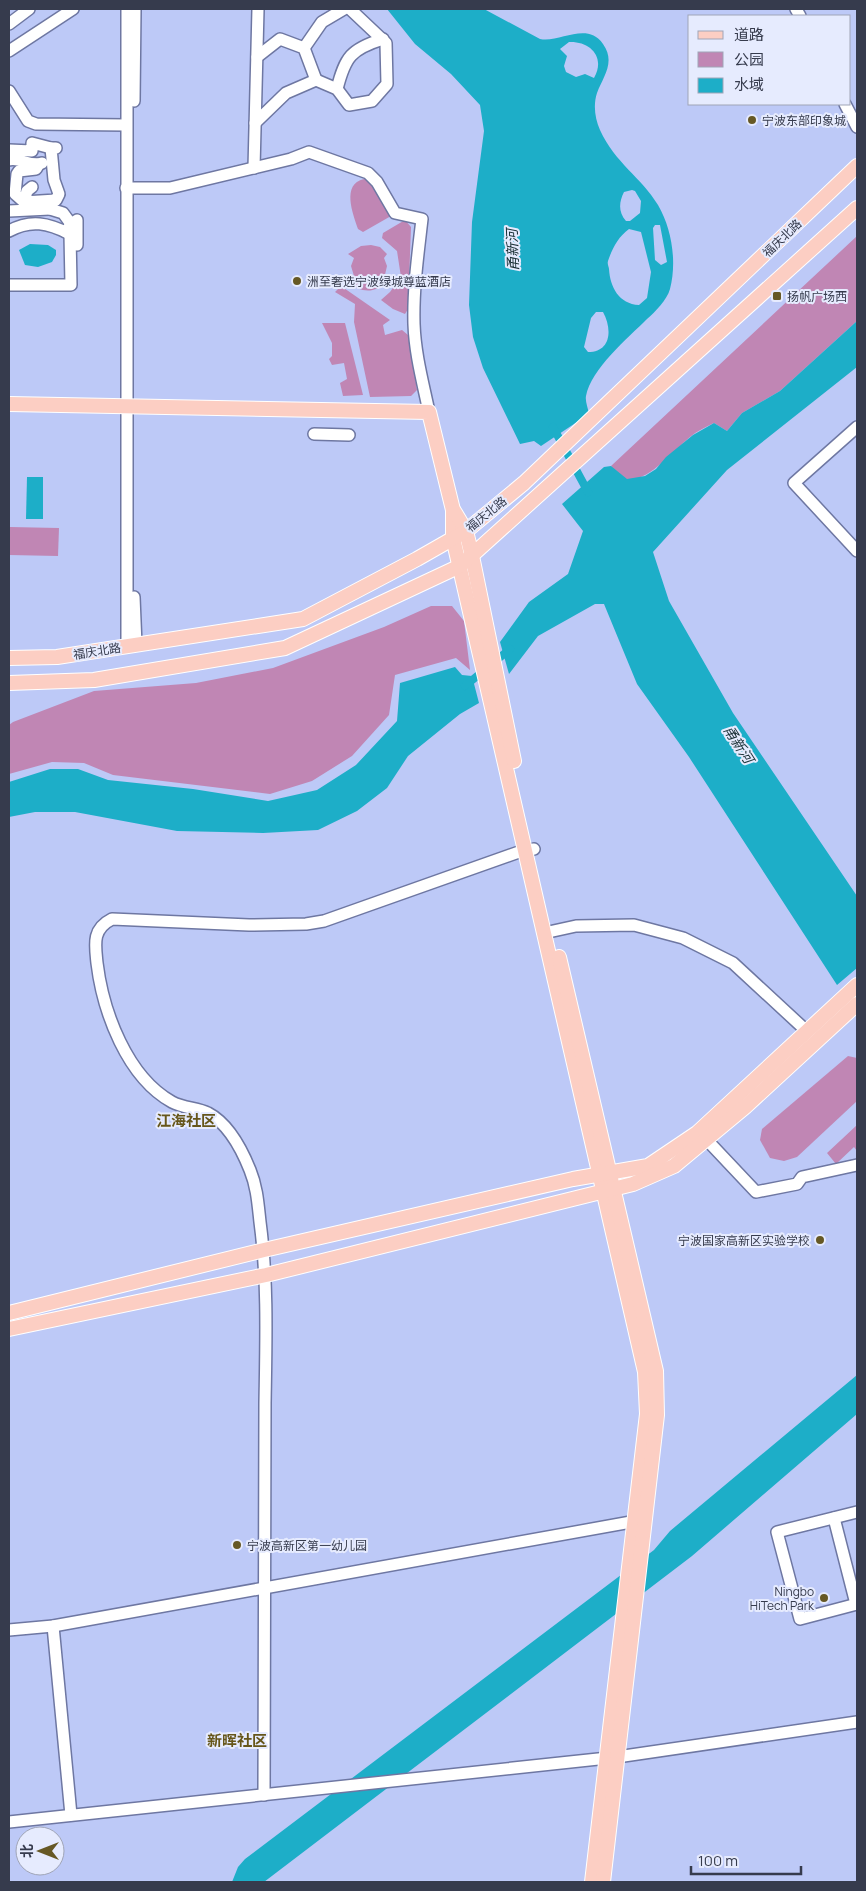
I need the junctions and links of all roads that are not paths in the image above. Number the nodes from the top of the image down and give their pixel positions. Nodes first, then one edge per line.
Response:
1 (29, 9) edge
2 (73, 9) edge
3 (127, 9) edge
4 (136, 9) edge
5 (258, 9) edge
6 (344, 9) edge
7 (350, 9) edge
8 (9, 24) edge
9 (383, 39) junction
10 (304, 48) junction
11 (9, 51) edge
12 (257, 58) junction
13 (316, 80) junction
14 (337, 89) junction
15 (9, 91) edge
16 (846, 105) edge
17 (255, 123) junction
18 (126, 125) junction
19 (857, 126) edge
20 (9, 150) edge
21 (9, 160) edge
22 (39, 164) junction
23 (52, 166) junction
24 (857, 166) edge
25 (254, 168) junction
26 (32, 187) dead end
27 (129, 188) junction
28 (24, 202) junction
29 (52, 204) junction
30 (857, 208) edge
31 (9, 211) edge
32 (68, 228) junction
33 (9, 231) edge
34 (9, 285) edge
35 (9, 404) edge
36 (130, 406) junction
37 (429, 412) junction
38 (857, 427) edge
39 (314, 434) dead end
40 (349, 435) dead end
41 (453, 510) junction
42 (466, 531) junction
43 (453, 538) junction
44 (857, 551) edge
45 (472, 556) junction
46 (460, 566) junction
47 (131, 646) junction
48 (9, 658) edge
49 (9, 683) edge
50 (493, 684) junction
51 (530, 850) junction
52 (549, 934) junction
53 (857, 985) edge
54 (849, 1006) edge
55 (809, 1039) junction
56 (706, 1139) junction
57 (857, 1165) edge
58 (605, 1173) junction
59 (608, 1190) junction
60 (264, 1250) junction
61 (266, 1275) junction
62 (9, 1313) edge
63 (9, 1329) edge
64 (857, 1512) edge
65 (834, 1518) junction
66 (640, 1520) junction
67 (264, 1588) junction
68 (857, 1604) edge
69 (53, 1626) junction
70 (9, 1630) edge
71 (857, 1722) edge
72 (612, 1758) junction
73 (264, 1795) junction
74 (71, 1816) junction
75 (9, 1822) edge
76 (592, 1882) edge
77 (602, 1882) edge

1 - 8 street
2 - 11 street
3 - 18 street
4 - 27 street
5 - 12 street
6 - 10 street
7 - 9 street
9 - 14 street
9 - 14 street
10 - 12 street
10 - 13 street
12 - 17 street
13 - 14 street
13 - 17 street
15 - 18 street
16 - 19 street
17 - 25 street
18 - 27 street
20 - 23 street
21 - 22 street
22 - 23 street
22 - 28 street
23 - 29 street
24 - 42 main road, 福庆北路
25 - 27 street
25 - 37 street
26 - 28 street
27 - 36 street
28 - 29 street
29 - 31 street
29 - 32 street
30 - 45 main road, 福庆北路
32 - 33 street
32 - 34 street
35 - 36 main road
36 - 37 main road
36 - 47 street
37 - 41 main road
38 - 44 street
39 - 40 street
41 - 42 main road
41 - 43 main road
42 - 43 main road, 福庆北路
42 - 45 main road
43 - 46 main road
43 - 47 main road, 福庆北路
45 - 46 main road, 福庆北路
45 - 50 main road
46 - 49 main road, 福庆北路
46 - 50 main road
47 - 48 main road, 福庆北路
50 - 51 main road
51 - 52 main road
51 - 60 street
52 - 55 street
52 - 58 main road
53 - 54 main road
54 - 55 main road
55 - 56 main road
55 - 58 main road
56 - 57 street
56 - 59 main road
58 - 59 main road
58 - 60 main road
59 - 61 main road
59 - 66 main road
60 - 61 street
60 - 62 main road
61 - 63 main road
61 - 67 street
64 - 65 street
65 - 68 street
65 - 68 street
66 - 67 street
66 - 72 main road
67 - 69 street
67 - 73 street
69 - 70 street
69 - 74 street
71 - 72 street
72 - 73 street
72 - 76 main road
72 - 77 main road
73 - 74 street
74 - 75 street

